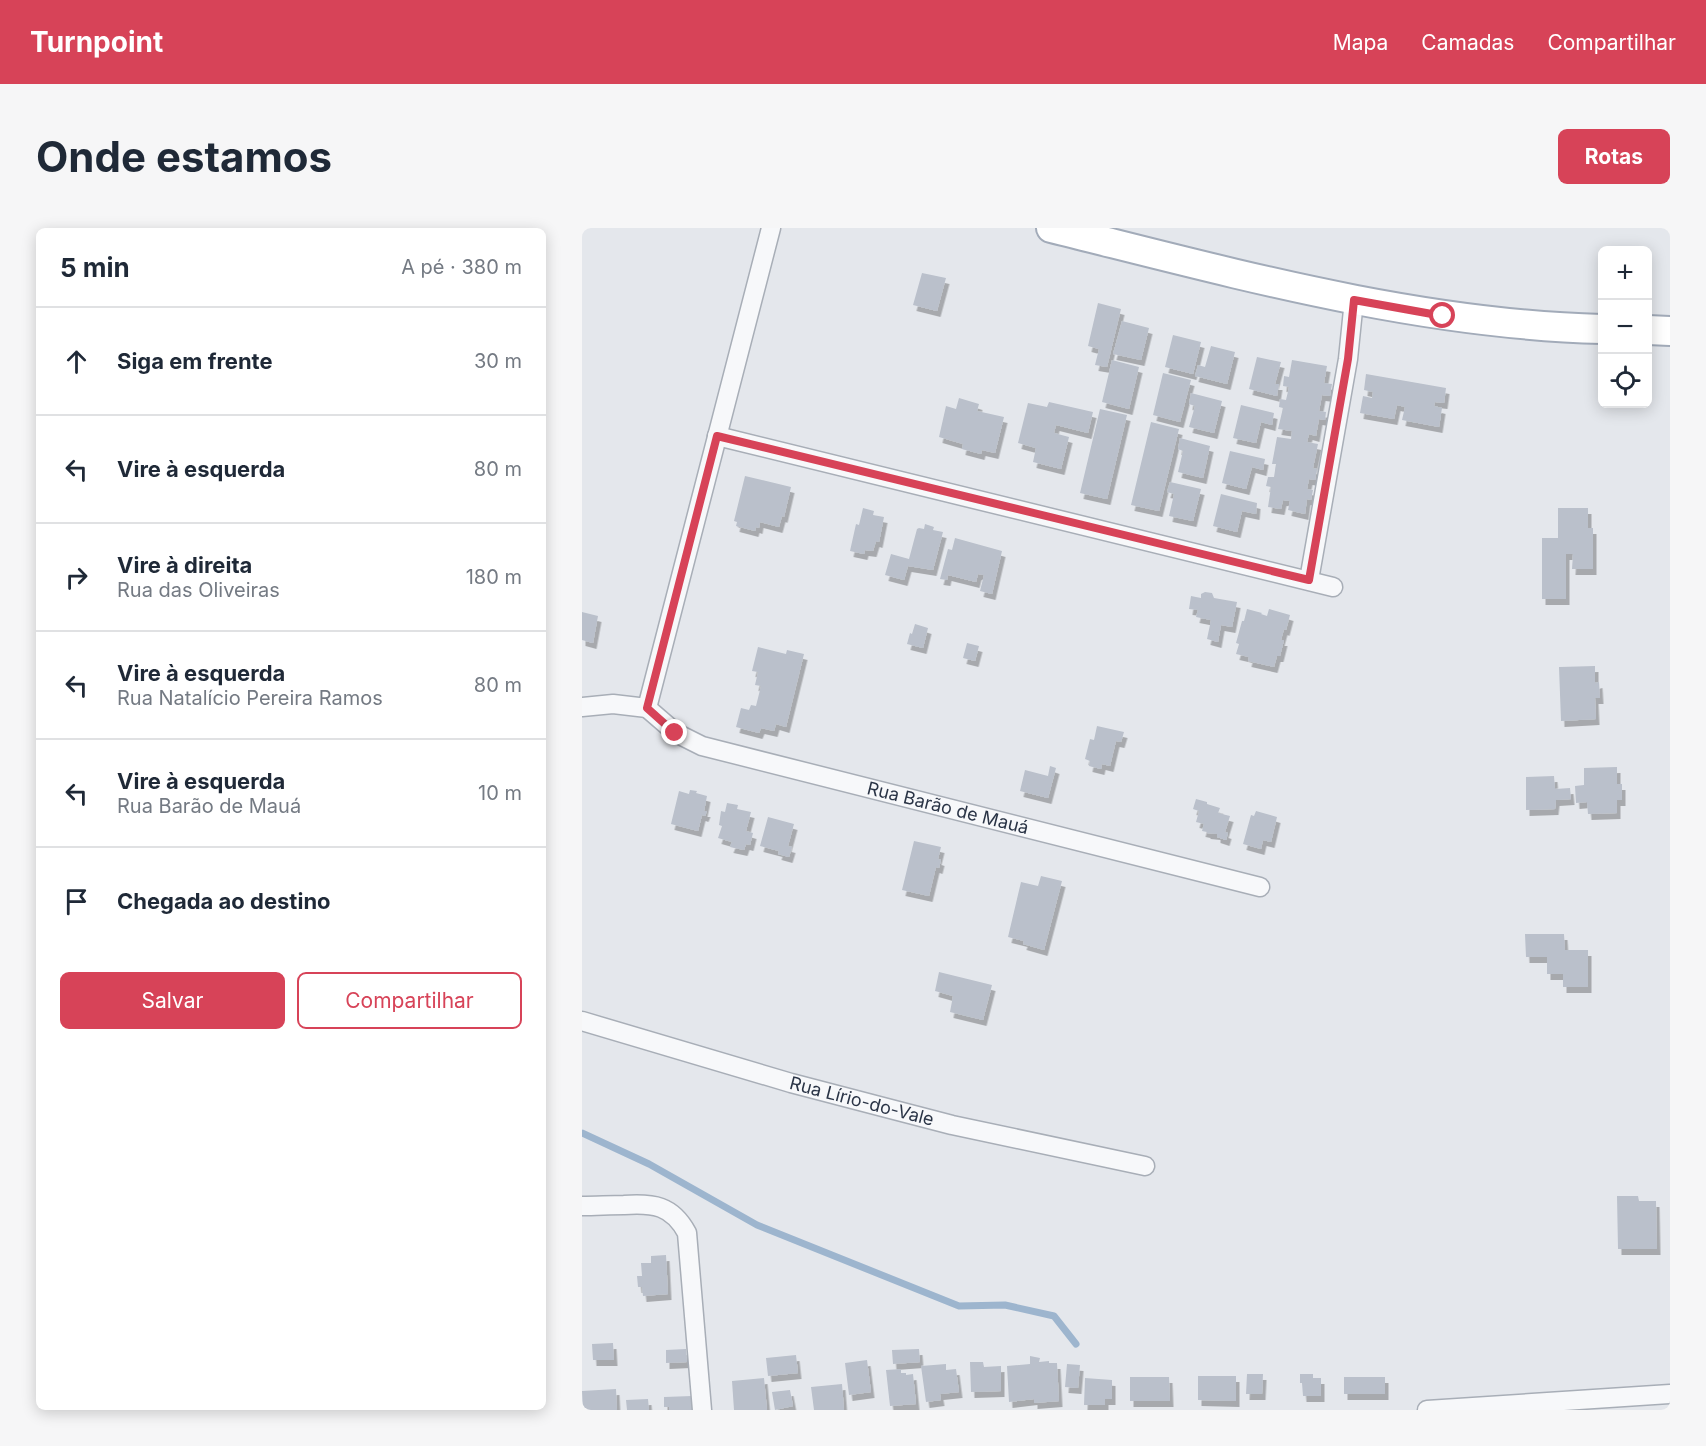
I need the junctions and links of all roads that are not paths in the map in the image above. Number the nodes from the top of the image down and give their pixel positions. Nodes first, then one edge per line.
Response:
1 (771, 228) edge
2 (1051, 228) edge
3 (1354, 300) junction
4 (1598, 329) edge
5 (1652, 330) edge
6 (1670, 331) edge
7 (717, 436) junction
8 (1309, 580) junction
9 (1333, 587) dead end
10 (582, 706) edge
11 (647, 708) junction
12 (1260, 887) dead end
13 (582, 1021) edge
14 (1145, 1166) dead end
15 (582, 1206) edge
16 (1670, 1394) edge
17 (702, 1410) edge
18 (1427, 1410) edge

1 - 7 street
2 - 3 main road
3 - 4 main road
3 - 8 street
5 - 6 main road
7 - 8 street
7 - 11 street
8 - 9 street
10 - 11 street
11 - 12 street, Rua Barão de Mauá
13 - 14 street, Rua Lírio-do-Vale
15 - 17 street
16 - 18 street

